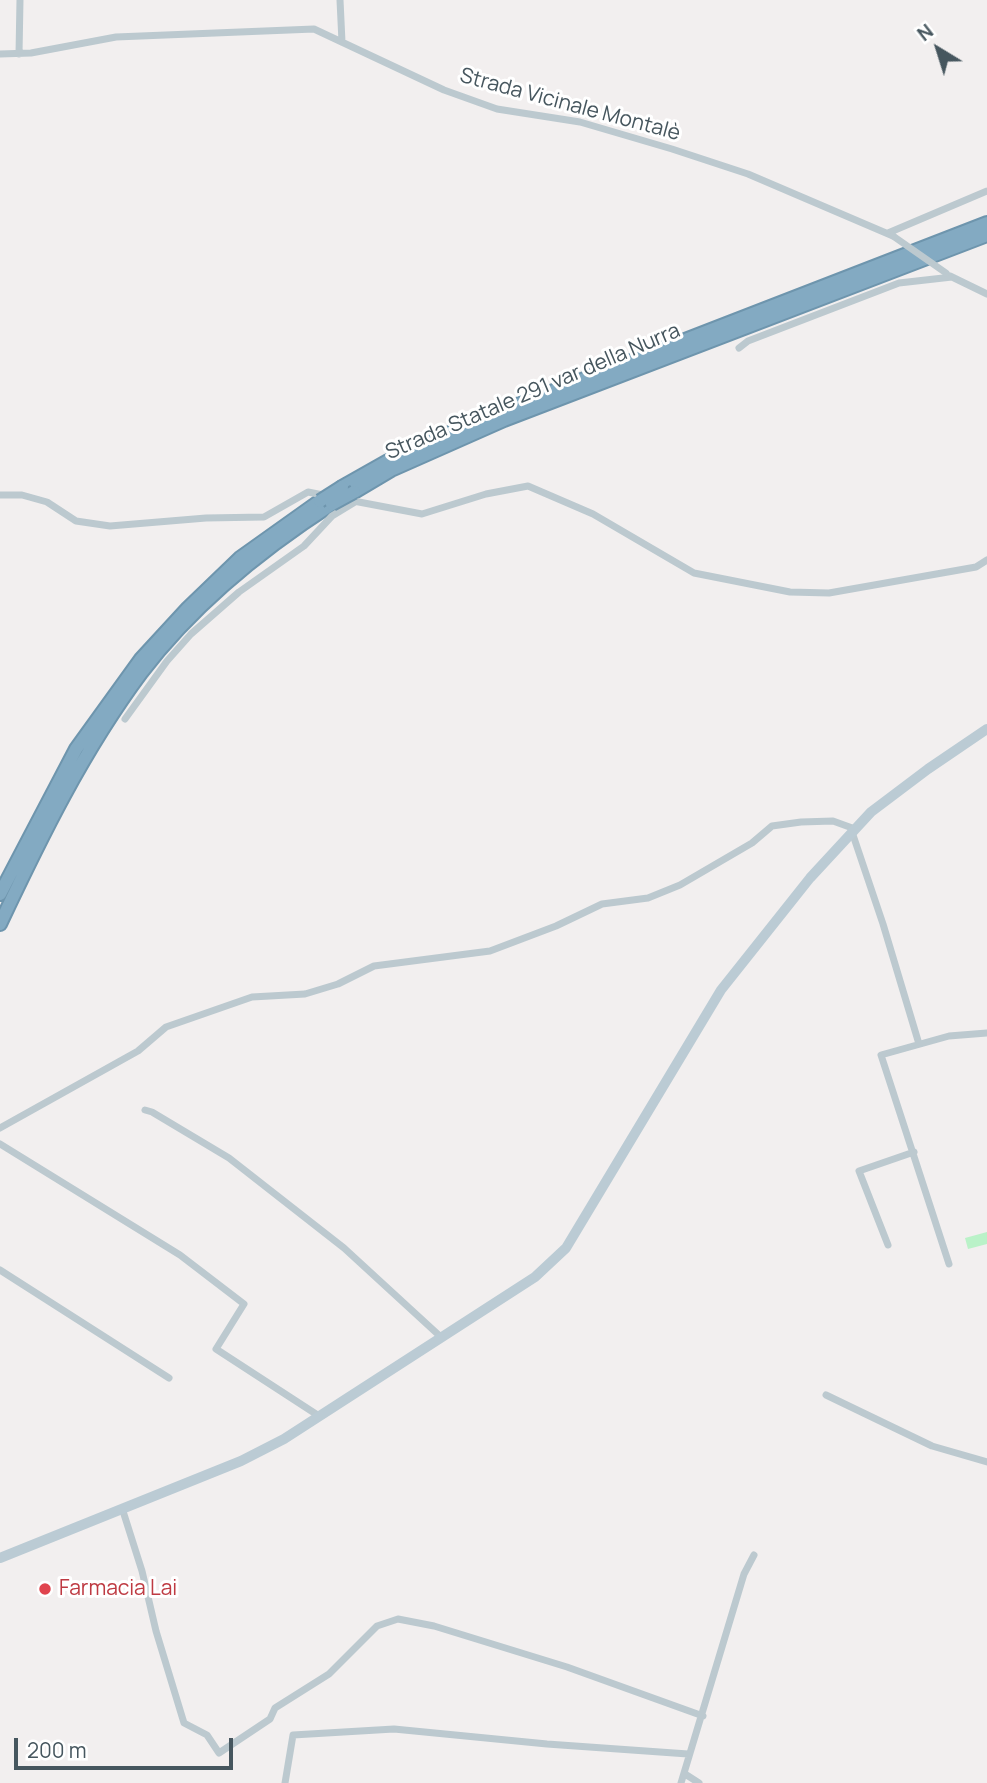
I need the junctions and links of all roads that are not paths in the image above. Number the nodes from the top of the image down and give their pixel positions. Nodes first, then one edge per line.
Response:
1 (20, 0) edge
2 (341, 0) edge
3 (342, 42) junction
4 (0, 54) edge
5 (19, 54) junction
6 (987, 191) edge
7 (987, 223) edge
8 (890, 234) junction
9 (987, 235) edge
10 (949, 275) junction
11 (987, 294) edge
12 (739, 348) dead end
13 (351, 493) junction
14 (0, 495) edge
15 (326, 503) junction
16 (987, 560) edge
17 (125, 719) dead end
18 (987, 729) edge
19 (853, 831) junction
20 (0, 894) edge
21 (0, 923) edge
22 (986, 1035) edge
23 (919, 1044) junction
24 (145, 1110) dead end
25 (0, 1128) edge
26 (0, 1144) edge
27 (914, 1152) junction
28 (888, 1245) dead end
29 (949, 1264) dead end
30 (0, 1270) edge
31 (442, 1338) junction
32 (169, 1378) dead end
33 (826, 1395) dead end
34 (319, 1416) junction
35 (987, 1462) edge
36 (122, 1508) junction
37 (754, 1555) dead end
38 (0, 1558) edge
39 (703, 1716) junction
40 (688, 1755) junction
41 (685, 1774) junction
42 (285, 1783) edge
43 (681, 1783) edge
44 (699, 1783) edge

1 - 5 street
2 - 3 street
3 - 5 street, Strada Vicinale Montalè
3 - 8 street, Strada Vicinale Montalè
4 - 5 street, Strada Vicinale Montalè
6 - 8 street
7 - 13 highway, Strada Statale 291 var della Nurra
8 - 10 street, Strada Vicinale Montalè, bridge
9 - 13 highway, Strada Statale 291 var della Nurra
10 - 11 street, Strada Vicinale Montalè
10 - 12 street
13 - 14 street
13 - 15 highway, Strada Statale 291 var della Nurra, bridge
13 - 16 street
13 - 17 street
15 - 20 highway, Strada Statale 291 var della Nurra
15 - 21 highway, Strada Statale 291 var della Nurra
18 - 19 street
19 - 23 street
19 - 25 street
19 - 31 street
22 - 23 street
23 - 27 street
24 - 31 street
26 - 34 street
27 - 28 street
27 - 29 street
30 - 32 street
31 - 34 street
33 - 35 street
34 - 36 street
36 - 38 street
36 - 39 street
37 - 39 street
39 - 40 street
40 - 41 street
40 - 42 street
41 - 43 street
41 - 44 street

